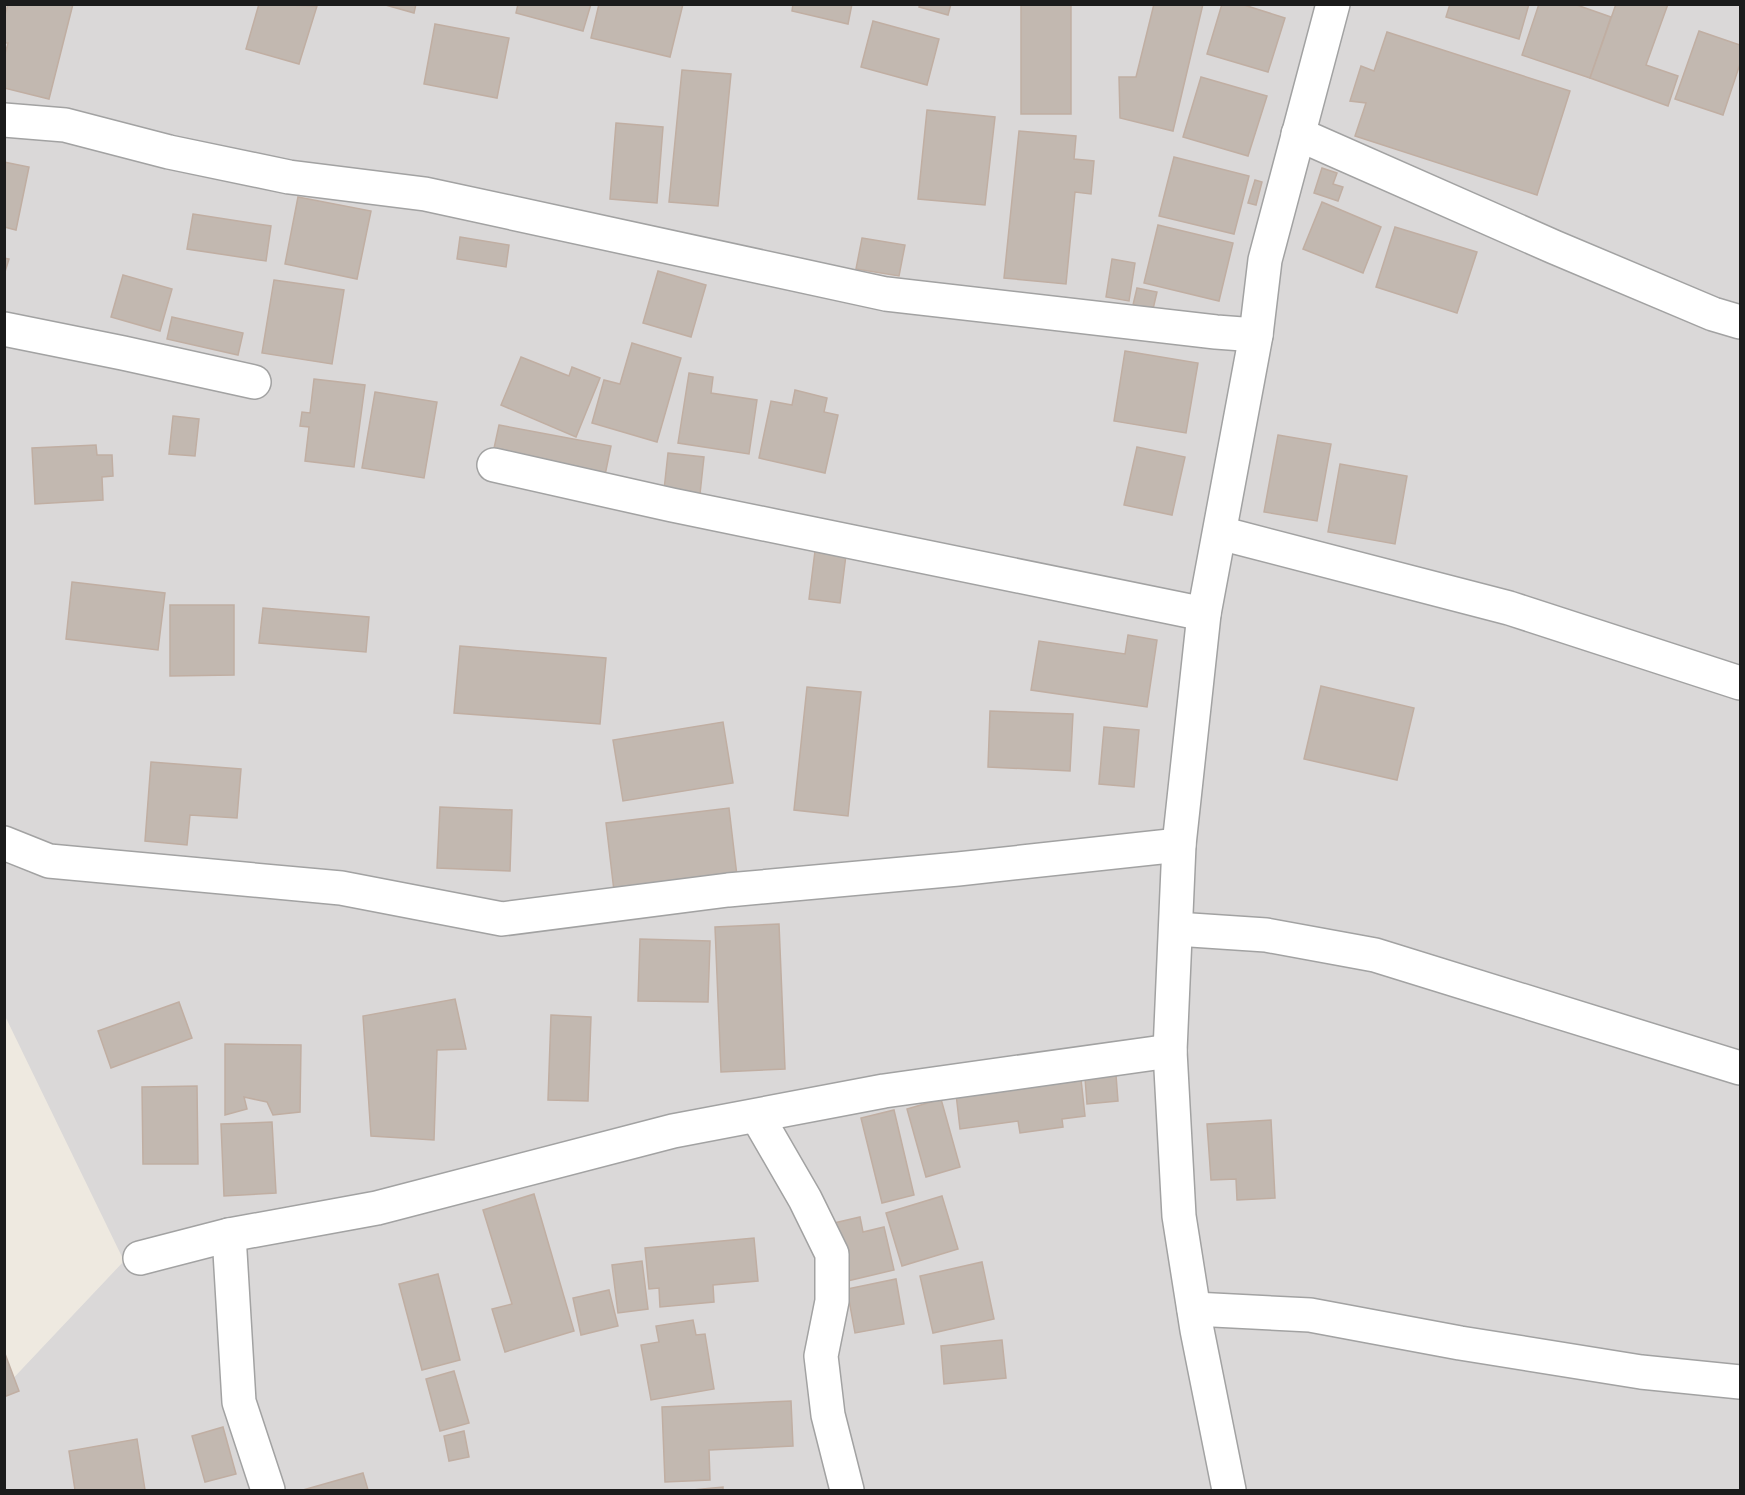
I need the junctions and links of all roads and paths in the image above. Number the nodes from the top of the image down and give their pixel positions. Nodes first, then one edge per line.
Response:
1 (1333, 4) edge
2 (4, 120) edge
3 (1298, 134) junction
4 (1740, 322) edge
5 (4, 329) edge
6 (1256, 335) junction
7 (254, 382) dead end
8 (494, 465) dead end
9 (1220, 533) junction
10 (1204, 614) junction
11 (1740, 682) edge
12 (4, 843) edge
13 (1179, 845) junction
14 (1176, 929) junction
15 (1170, 1051) junction
16 (1740, 1068) edge
17 (757, 1116) junction
18 (230, 1235) junction
19 (140, 1258) dead end
20 (1194, 1309) junction
21 (1740, 1382) edge
22 (268, 1491) edge
23 (847, 1491) edge
24 (1229, 1491) edge

1 - 3 street
2 - 6 street
3 - 4 street
3 - 6 street
5 - 7 street
6 - 9 street
8 - 10 street
9 - 10 street
9 - 11 street
10 - 13 street
12 - 13 street
13 - 14 street
14 - 15 street
14 - 16 street
15 - 17 street
15 - 20 street
17 - 18 street
17 - 23 street
18 - 19 street
18 - 22 street
20 - 21 street
20 - 24 street

